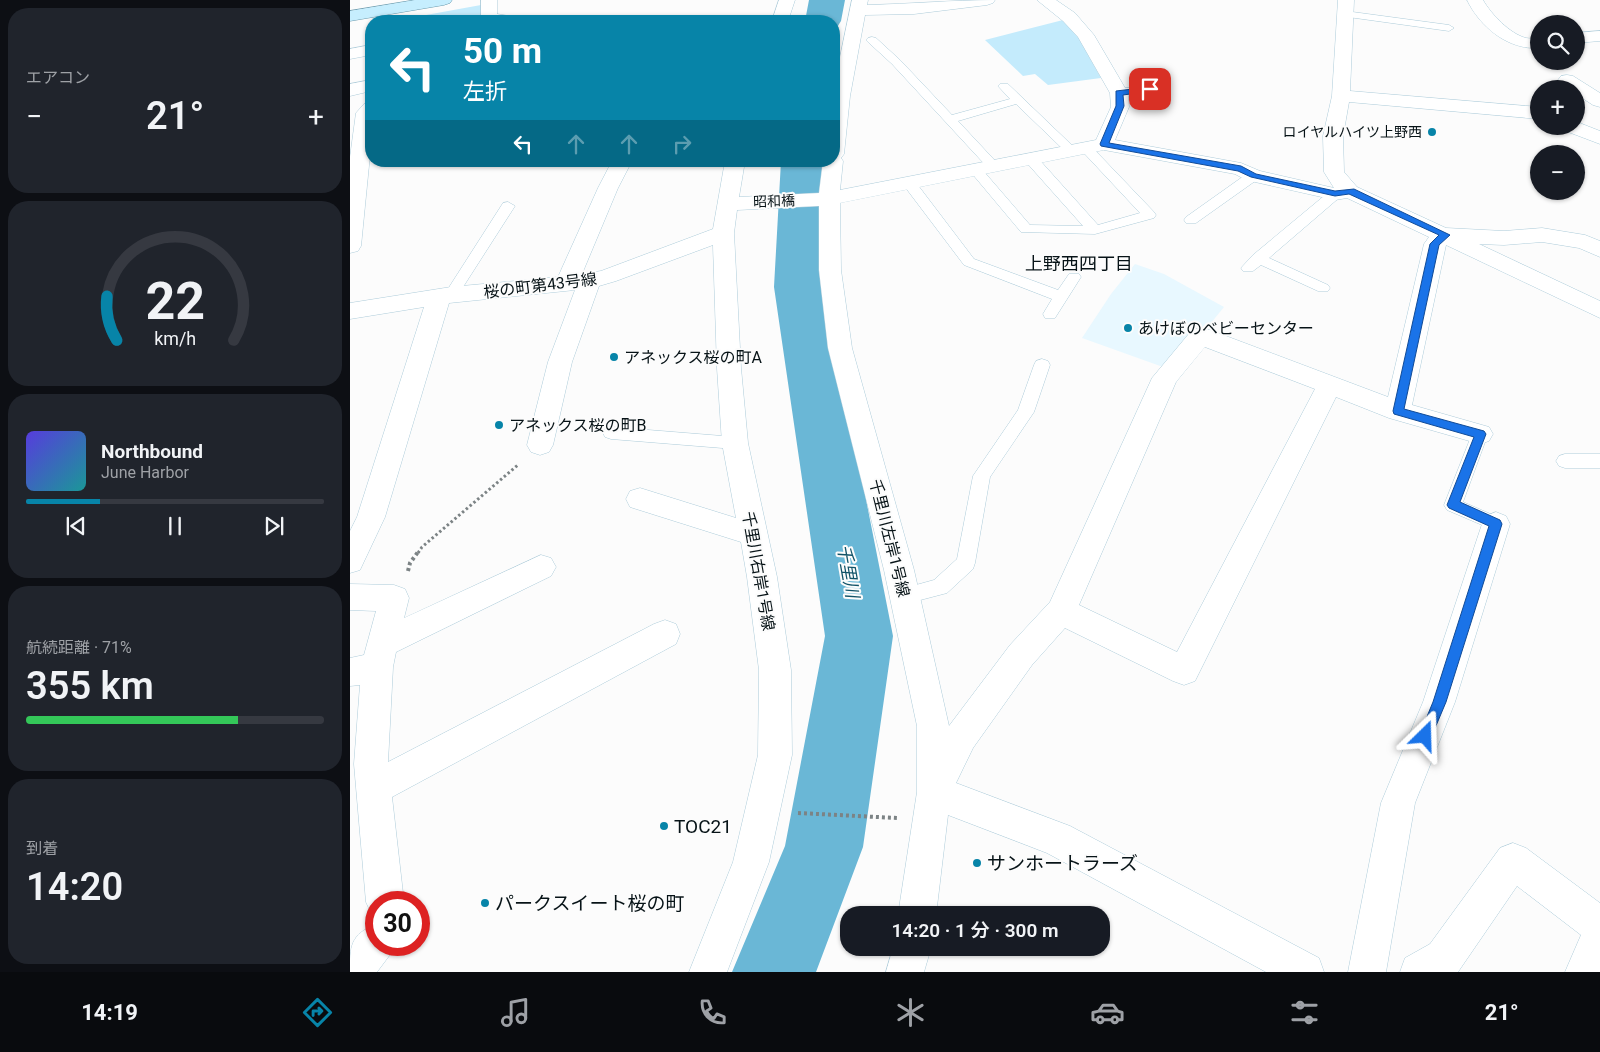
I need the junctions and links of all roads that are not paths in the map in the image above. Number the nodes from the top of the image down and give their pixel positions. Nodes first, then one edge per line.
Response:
1 (444, 0) edge
2 (787, 0) edge
3 (987, 0) edge
4 (1045, 0) edge
5 (1475, 0) edge
6 (489, 1) dead end
7 (859, 5) edge
8 (1346, 7) edge
9 (489, 15) edge
10 (782, 15) edge
11 (350, 16) edge
12 (1449, 28) dead end
13 (1600, 36) edge
14 (1585, 37) edge
15 (872, 40) dead end
16 (1530, 43) edge
17 (365, 51) edge
18 (350, 54) edge
19 (1004, 86) dead end
20 (365, 87) edge
21 (1165, 87) dead end
22 (350, 90) edge
23 (1585, 91) edge
24 (1118, 93) junction
25 (840, 96) edge
26 (1341, 96) junction
27 (1018, 100) junction
28 (1600, 101) edge
29 (1530, 112) edge
30 (365, 113) edge
31 (950, 119) junction
32 (1585, 132) edge
33 (1600, 138) edge
34 (1088, 148) junction
35 (1031, 159) junction
36 (619, 167) edge
37 (735, 167) edge
38 (832, 167) edge
39 (985, 168) junction
40 (1254, 176) junction
41 (909, 183) junction
42 (1343, 192) junction
43 (825, 199) junction
44 (728, 204) junction
45 (508, 206) dead end
46 (1191, 220) dead end
47 (1095, 230) junction
48 (723, 233) junction
49 (1445, 235) junction
50 (350, 246) edge
51 (1600, 250) edge
52 (1074, 277) dead end
53 (578, 282) junction
54 (1323, 288) dead end
55 (445, 296) junction
56 (1060, 296) junction
57 (1600, 310) edge
58 (350, 311) edge
59 (1050, 314) dead end
60 (1042, 365) dead end
61 (1330, 385) junction
62 (1398, 411) junction
63 (611, 433) dead end
64 (1480, 434) joint
65 (735, 443) junction
66 (540, 445) road end
67 (1565, 461) dead end
68 (1600, 461) edge
69 (640, 499) dead end
70 (1496, 524) joint
71 (754, 536) junction
72 (350, 561) edge
73 (541, 567) dead end
74 (905, 596) junction
75 (350, 597) edge
76 (1061, 611) junction
77 (665, 634) dead end
78 (370, 661) edge
79 (374, 788) junction
80 (934, 792) junction
81 (384, 891) edge
82 (918, 906) edge
83 (1600, 926) edge
84 (1600, 938) edge
85 (365, 956) edge
86 (909, 956) edge
87 (353, 972) edge
88 (708, 972) edge
89 (904, 972) edge
90 (1305, 972) edge
91 (1367, 972) edge
92 (1419, 972) edge
93 (1584, 972) edge

1 - 11 main road
2 - 10 street
3 - 7 street
4 - 24 street
5 - 16 street
6 - 9 street
7 - 25 street
8 - 12 lane
8 - 26 street
13 - 14 street
15 - 31 lane
17 - 18 street
19 - 27 lane
20 - 22 street
21 - 24 lane
23 - 28 street
24 - 34 street
26 - 29 street
26 - 42 street
27 - 31 lane
27 - 34 lane
30 - 50 street
31 - 39 lane
32 - 33 street
34 - 35 street, 昭和橋
34 - 40 street
34 - 47 lane
35 - 39 street, 昭和橋
35 - 47 lane
36 - 53 street
37 - 44 street, 千里川右岸1号線
38 - 43 street, 千里川左岸1号線
39 - 41 street, 昭和橋
39 - 47 lane
40 - 42 street
40 - 46 lane
41 - 43 street, 昭和橋
41 - 56 lane
42 - 49 street
42 - 54 lane
43 - 44 street, 昭和橋
43 - 74 street, 千里川左岸1号線
44 - 48 street, 千里川右岸1号線
45 - 55 lane
48 - 53 street, 桜の町第43号線
48 - 65 street, 千里川右岸1号線
49 - 51 street
49 - 57 street
49 - 62 street
52 - 56 lane
53 - 55 street, 桜の町第43号線
53 - 66 street
55 - 58 street, 桜の町第43号線
55 - 72 street
56 - 59 lane
60 - 74 lane
61 - 62 street
61 - 76 street
61 - 76 street
62 - 64 street
63 - 65 lane
64 - 70 lane
65 - 71 street, 千里川右岸1号線
67 - 68 lane
69 - 71 street
70 - 91 street
71 - 88 street, 千里川右岸1号線
73 - 78 street
74 - 80 street, 千里川左岸1号線
75 - 78 street
76 - 80 street
77 - 79 street
78 - 79 street
79 - 81 street
80 - 82 street, 千里川左岸1号線
80 - 90 street
83 - 92 street
84 - 93 street
85 - 87 street
86 - 89 street

